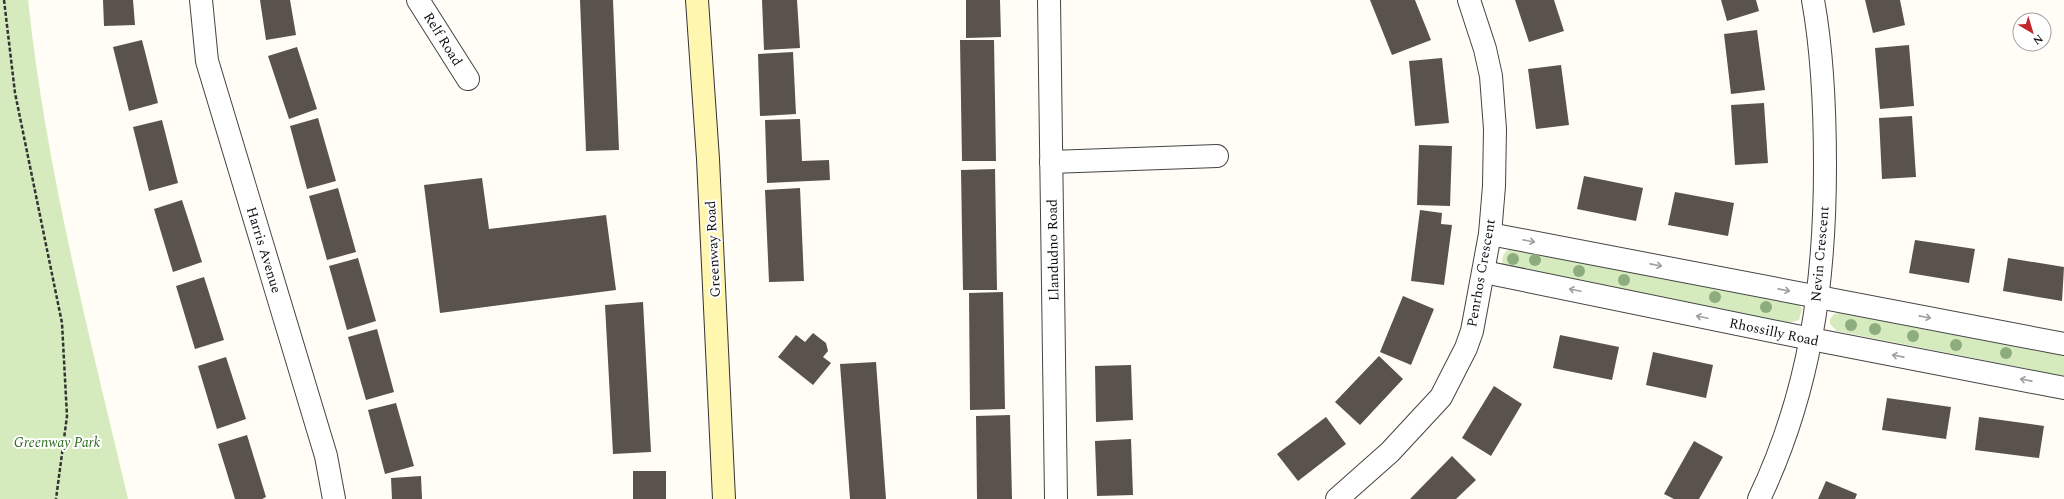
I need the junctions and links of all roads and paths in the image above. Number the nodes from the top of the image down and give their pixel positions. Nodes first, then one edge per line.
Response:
1 (4, 0) edge
2 (201, 0) edge
3 (418, 0) edge
4 (697, 0) edge
5 (1049, 0) edge
6 (1469, 0) edge
7 (1813, 0) edge
8 (468, 79) dead end
9 (1216, 156) dead end
10 (1051, 162) junction
11 (1490, 234) junction
12 (1484, 272) junction
13 (1818, 296) junction
14 (1811, 339) junction
15 (2064, 344) edge
16 (2064, 388) edge
17 (56, 499) edge
18 (334, 499) edge
19 (724, 499) edge
20 (1056, 499) edge
21 (1337, 499) edge
22 (1759, 499) edge

1 - 17 path
2 - 18 street, Harris Avenue
3 - 8 street, Relf Road
4 - 19 street, Greenway Road
5 - 10 street, Llandudno Road
6 - 11 street, Penrhos Crescent
7 - 13 street, Nevin Crescent
9 - 10 street
10 - 20 street, Llandudno Road
11 - 12 street, Penrhos Crescent
11 -> 13 street
14 -> 12 street, Rhossilly Road
12 - 21 street, Penrhos Crescent
13 - 14 street, Nevin Crescent
13 -> 15 street
16 -> 14 street, Rhossilly Road
14 - 22 street, Nevin Crescent

